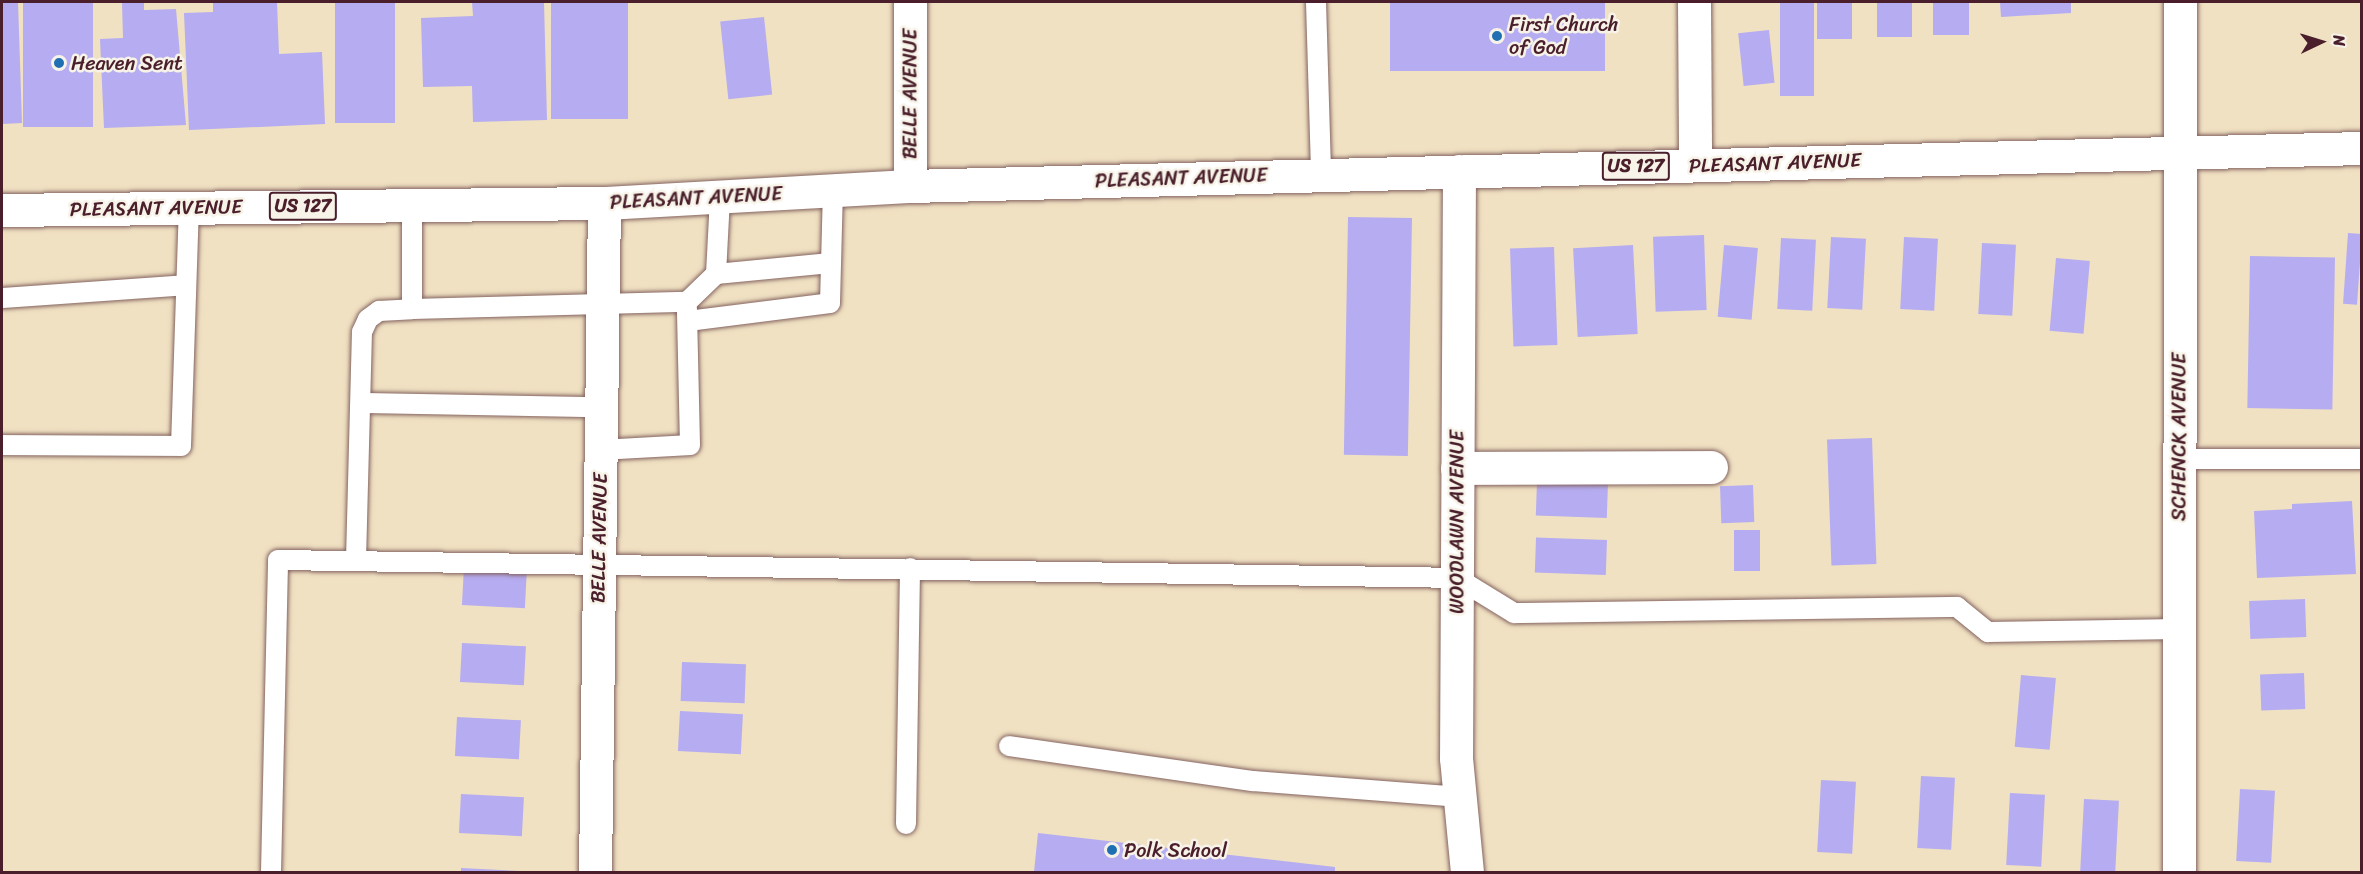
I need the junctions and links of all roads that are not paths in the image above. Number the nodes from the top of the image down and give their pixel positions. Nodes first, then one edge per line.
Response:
1 (910, 2) edge
2 (1316, 2) edge
3 (1694, 2) edge
4 (2180, 2) edge
5 (2361, 148) edge
6 (2179, 150) junction
7 (1695, 165) junction
8 (1459, 171) junction
9 (1321, 174) junction
10 (910, 186) junction
11 (833, 190) junction
12 (720, 197) junction
13 (604, 203) junction
14 (412, 205) junction
15 (189, 208) junction
16 (2, 210) edge
17 (830, 263) junction
18 (716, 274) junction
19 (186, 285) junction
20 (2, 298) edge
21 (603, 307) junction
22 (412, 309) junction
23 (688, 311) junction
24 (361, 404) junction
25 (602, 407) junction
26 (2, 445) edge
27 (601, 450) junction
28 (2179, 459) junction
29 (2361, 459) edge
30 (1711, 467) dead end
31 (1457, 468) junction
32 (356, 560) junction
33 (599, 563) junction
34 (910, 568) junction
35 (1457, 578) junction
36 (2179, 629) junction
37 (1009, 746) dead end
38 (1460, 796) junction
39 (906, 824) dead end
40 (271, 873) edge
41 (596, 873) edge
42 (1467, 873) edge
43 (2179, 873) edge

1 - 10 street, BELLE AVENUE
2 - 9 lane
3 - 7 street
4 - 6 street, SCHENCK AVENUE
5 - 6 street, PLEASANT AVENUE / US 127
6 - 7 street, PLEASANT AVENUE / US 127
6 - 28 street, SCHENCK AVENUE
7 - 8 street, PLEASANT AVENUE / US 127
8 - 9 street, PLEASANT AVENUE / US 127
8 - 31 street, WOODLAWN AVENUE
9 - 10 street, PLEASANT AVENUE / US 127
10 - 11 street, PLEASANT AVENUE / US 127
11 - 12 street, PLEASANT AVENUE / US 127
11 - 17 lane
12 - 13 street, PLEASANT AVENUE / US 127
12 - 18 lane
13 - 14 street, PLEASANT AVENUE / US 127
13 - 21 street, BELLE AVENUE
14 - 15 street, PLEASANT AVENUE / US 127
14 - 22 lane
15 - 16 street, PLEASANT AVENUE / US 127
15 - 19 lane
17 - 18 lane
17 - 23 lane
18 - 23 lane
19 - 20 lane
19 - 26 lane
21 - 22 lane
21 - 23 lane
21 - 25 street, BELLE AVENUE
22 - 24 lane
23 - 27 lane
24 - 25 lane
24 - 32 lane
25 - 27 street, BELLE AVENUE
27 - 33 street, BELLE AVENUE
28 - 29 lane
28 - 36 street, SCHENCK AVENUE
30 - 31 street
31 - 35 street, WOODLAWN AVENUE
32 - 33 lane
32 - 40 lane
33 - 34 lane
33 - 41 street, BELLE AVENUE
34 - 35 lane
34 - 39 lane
35 - 36 lane
35 - 38 street, WOODLAWN AVENUE
36 - 43 street, SCHENCK AVENUE
37 - 38 lane
38 - 42 street, WOODLAWN AVENUE

